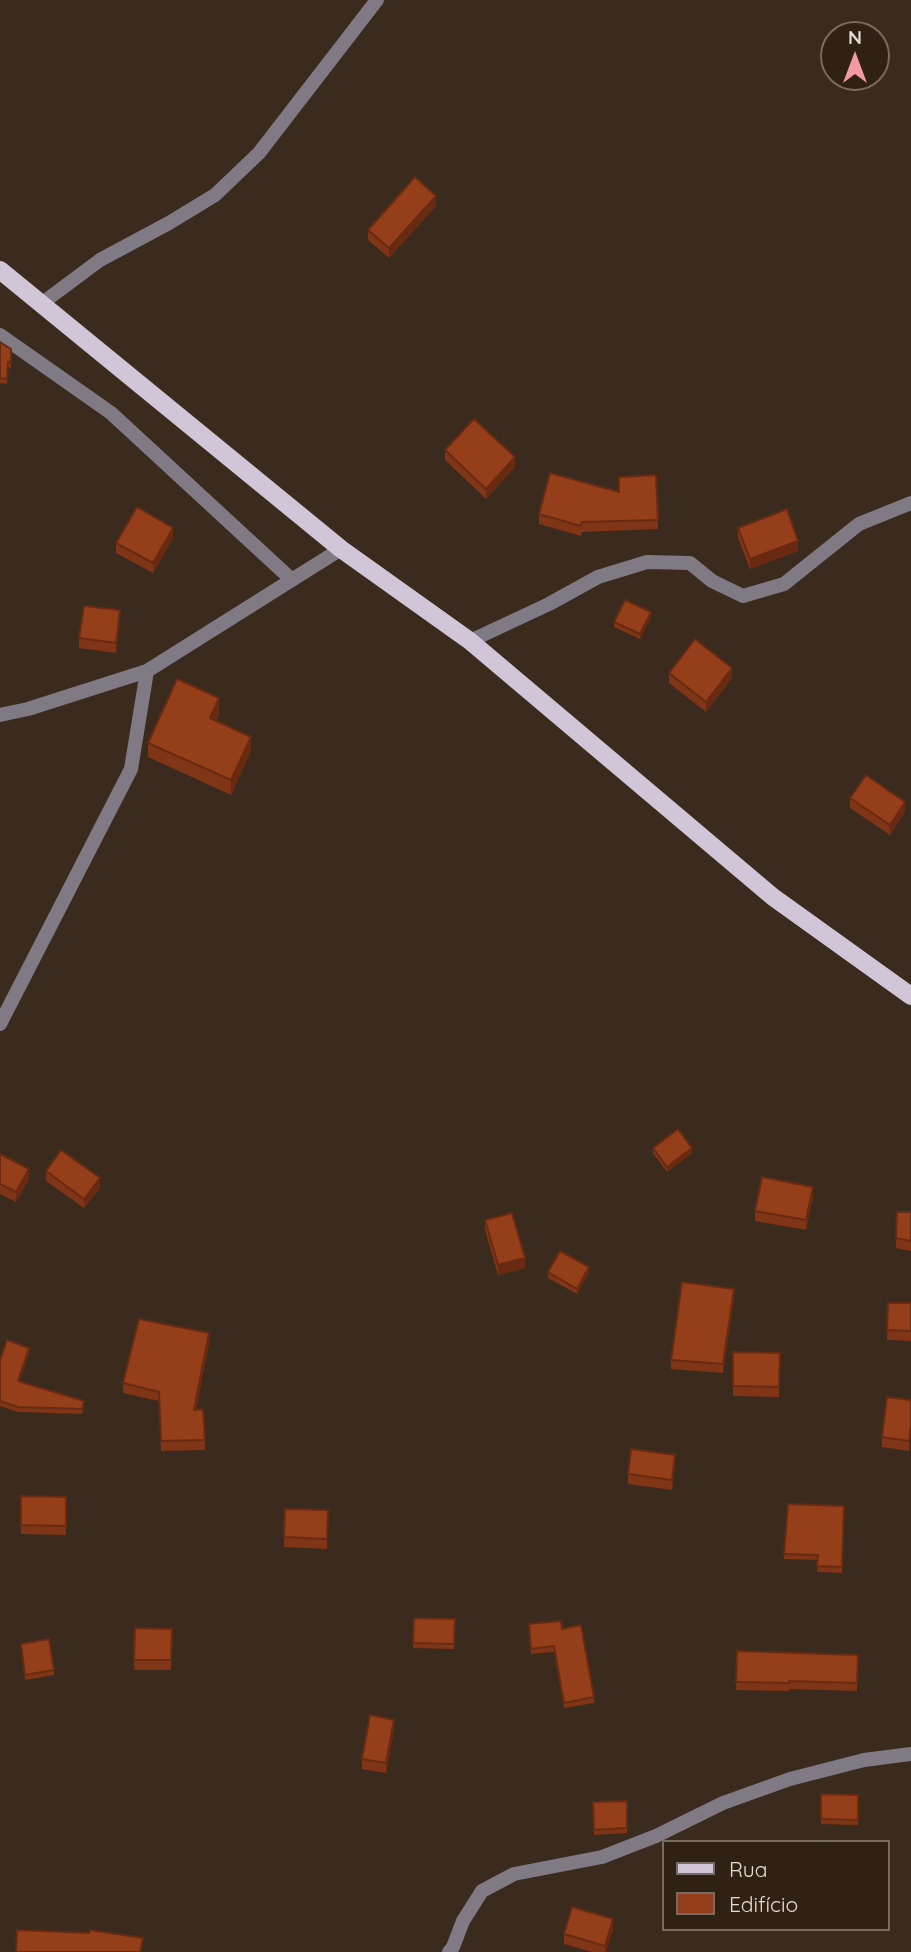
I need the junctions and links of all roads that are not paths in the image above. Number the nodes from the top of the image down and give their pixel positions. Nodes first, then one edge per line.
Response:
1 (377, 0) edge
2 (0, 270) edge
3 (41, 303) junction
4 (0, 335) edge
5 (911, 503) edge
6 (341, 549) junction
7 (292, 580) junction
8 (470, 641) junction
9 (147, 671) junction
10 (0, 715) edge
11 (911, 996) edge
12 (0, 1024) edge
13 (911, 1754) edge
14 (449, 1952) edge

1 - 3 street
2 - 3 main road
3 - 6 main road
4 - 7 street
5 - 8 street
6 - 7 street
6 - 8 main road
7 - 9 street
8 - 11 main road
9 - 10 street
9 - 12 street
13 - 14 street

